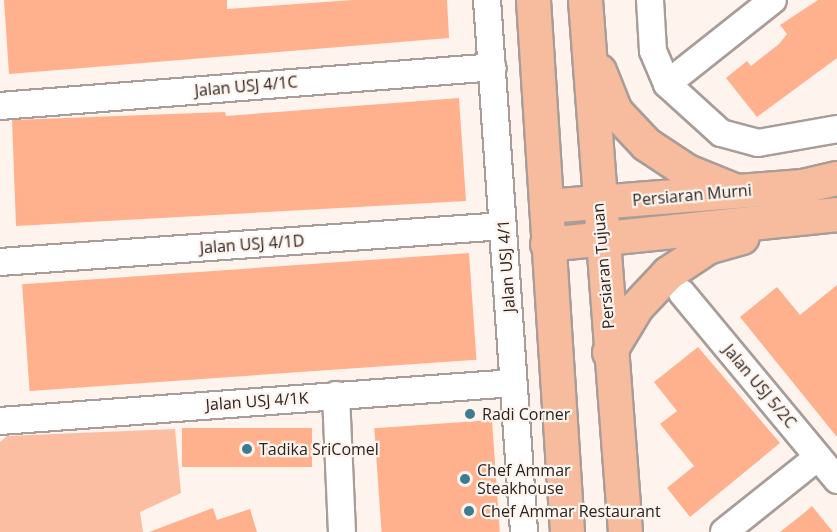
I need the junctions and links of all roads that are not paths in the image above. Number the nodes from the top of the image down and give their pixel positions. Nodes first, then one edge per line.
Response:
1 (487, 0) edge
2 (533, 0) edge
3 (585, 0) edge
4 (650, 0) edge
5 (772, 0) edge
6 (589, 47) junction
7 (492, 67) junction
8 (667, 84) junction
9 (0, 106) edge
10 (837, 129) edge
11 (837, 178) edge
12 (738, 192) junction
13 (597, 203) junction
14 (546, 206) junction
15 (837, 214) edge
16 (799, 219) junction
17 (503, 226) junction
18 (601, 238) junction
19 (547, 244) junction
20 (0, 262) edge
21 (682, 293) dead end
22 (609, 352) junction
23 (514, 382) junction
24 (336, 395) junction
25 (0, 416) edge
26 (818, 457) junction
27 (837, 480) edge
28 (342, 532) edge
29 (524, 532) edge
30 (567, 532) edge
31 (625, 532) edge
32 (724, 532) edge

1 - 7 street, Jalan USJ 4/1
2 - 14 main road
3 - 6 main road, Persiaran Tujuan
4 - 8 street
5 - 8 street
6 - 12 main road
6 - 13 main road, Persiaran Tujuan
7 - 9 street, Jalan USJ 4/1C
7 - 17 street, Jalan USJ 4/1
8 - 10 street
11 - 12 main road, Persiaran Murni
12 - 13 main road, Persiaran Murni
13 - 14 main road, Persiaran Murni
13 - 18 main road, Persiaran Tujuan
14 - 19 main road
15 - 16 main road, Persiaran Murni
16 - 18 main road, Persiaran Murni
16 - 22 main road
17 - 20 street, Jalan USJ 4/1D
17 - 23 street, Jalan USJ 4/1
18 - 19 main road, Persiaran Murni
18 - 22 main road, Persiaran Tujuan
19 - 30 main road
21 - 26 street, Jalan USJ 5/2C
22 - 31 main road, Persiaran Tujuan
23 - 24 street, Jalan USJ 4/1K
23 - 29 street, Jalan USJ 4/1
24 - 25 street, Jalan USJ 4/1K
24 - 28 street
26 - 27 street, Jalan USJ 5/2C
26 - 32 street

